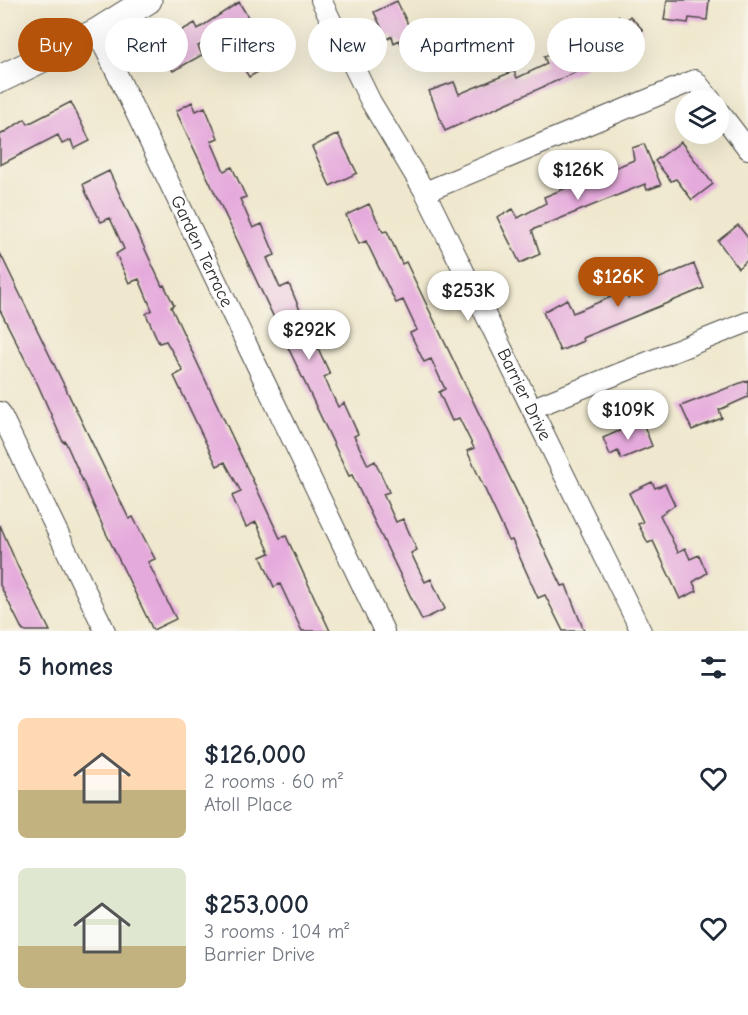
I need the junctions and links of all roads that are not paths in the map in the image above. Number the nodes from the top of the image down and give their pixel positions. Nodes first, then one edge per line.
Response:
1 (148, 0) edge
2 (321, 0) edge
3 (97, 32) junction
4 (0, 79) edge
5 (703, 90) edge
6 (729, 124) edge
7 (748, 149) edge
8 (425, 192) junction
9 (748, 322) edge
10 (533, 408) junction
11 (0, 412) edge
12 (105, 631) edge
13 (384, 631) edge
14 (641, 631) edge

1 - 3 street
2 - 8 street, Barrier Drive
3 - 4 street
3 - 13 street, Garden Terrace
5 - 8 street
6 - 7 street
8 - 10 street, Barrier Drive
9 - 10 street
10 - 14 street, Barrier Drive
11 - 12 street

